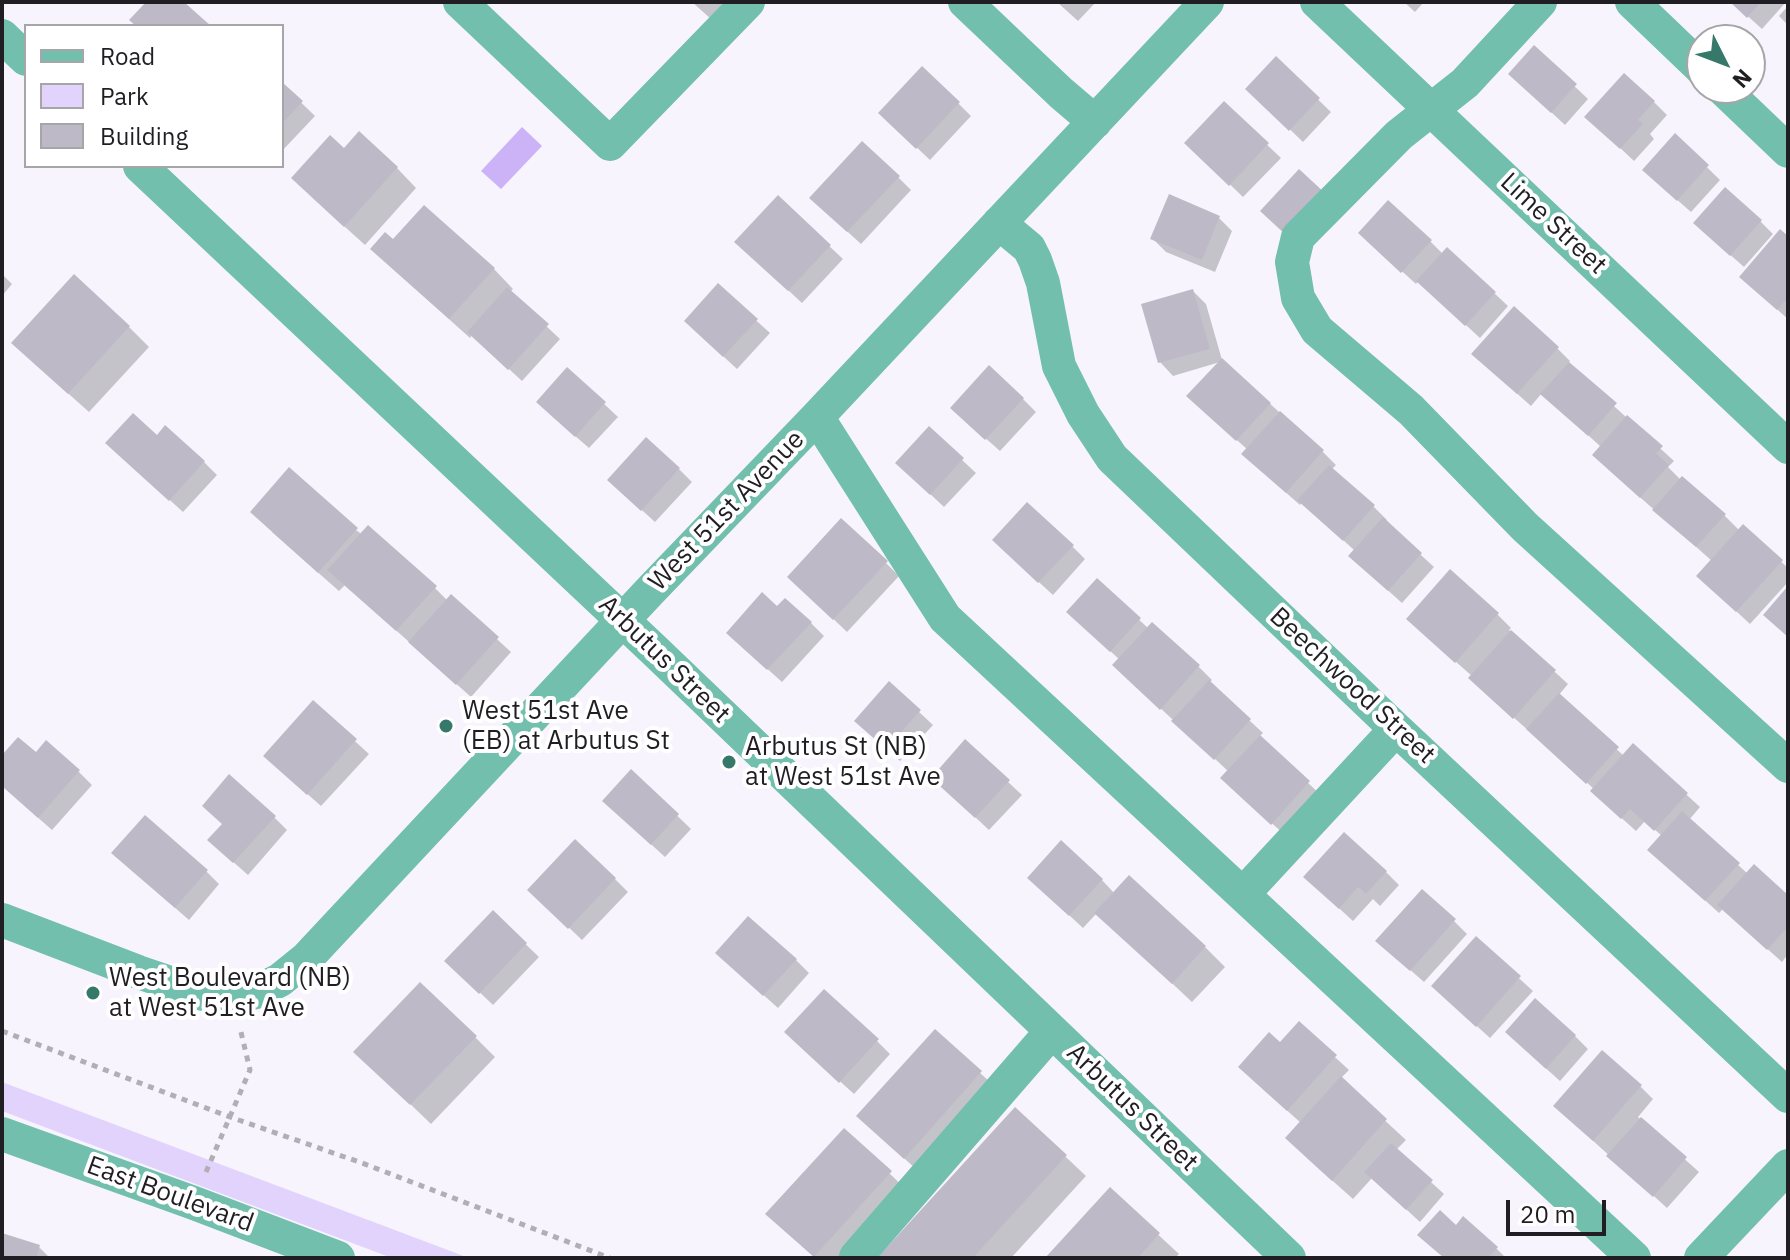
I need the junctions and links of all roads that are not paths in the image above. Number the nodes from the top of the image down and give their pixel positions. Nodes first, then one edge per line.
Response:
1 (460, 2) edge
2 (748, 2) edge
3 (965, 2) edge
4 (1207, 2) edge
5 (1317, 2) edge
6 (1540, 2) edge
7 (1632, 2) edge
8 (2, 36) edge
9 (1686, 54) edge
10 (24, 57) edge
11 (1739, 104) edge
12 (1431, 109) junction
13 (1095, 122) junction
14 (1788, 151) edge
15 (142, 168) edge
16 (999, 223) junction
17 (817, 417) junction
18 (1788, 447) edge
19 (623, 621) junction
20 (1396, 729) junction
21 (1788, 766) edge
22 (1243, 894) junction
23 (2, 920) edge
24 (1052, 1031) junction
25 (1788, 1096) edge
26 (2, 1134) edge
27 (1788, 1166) edge
28 (856, 1257) edge
29 (338, 1258) edge
30 (1289, 1258) edge
31 (1634, 1258) edge
32 (1701, 1258) edge

1 - 2 street
3 - 13 street
4 - 13 street, West 51st Avenue
5 - 12 street, Lime Street
6 - 12 street
7 - 9 street
8 - 10 street
11 - 14 street
12 - 18 street, Lime Street
12 - 21 street
13 - 16 street, West 51st Avenue
15 - 19 street, Arbutus Street
16 - 17 street, West 51st Avenue
16 - 20 street, Beechwood Street
17 - 19 street, West 51st Avenue
17 - 22 street
19 - 23 street, West 51st Avenue
19 - 24 street, Arbutus Street
20 - 22 street
20 - 25 street, Beechwood Street
22 - 31 street
24 - 28 street
24 - 30 street, Arbutus Street
26 - 29 street, East Boulevard
27 - 32 street

